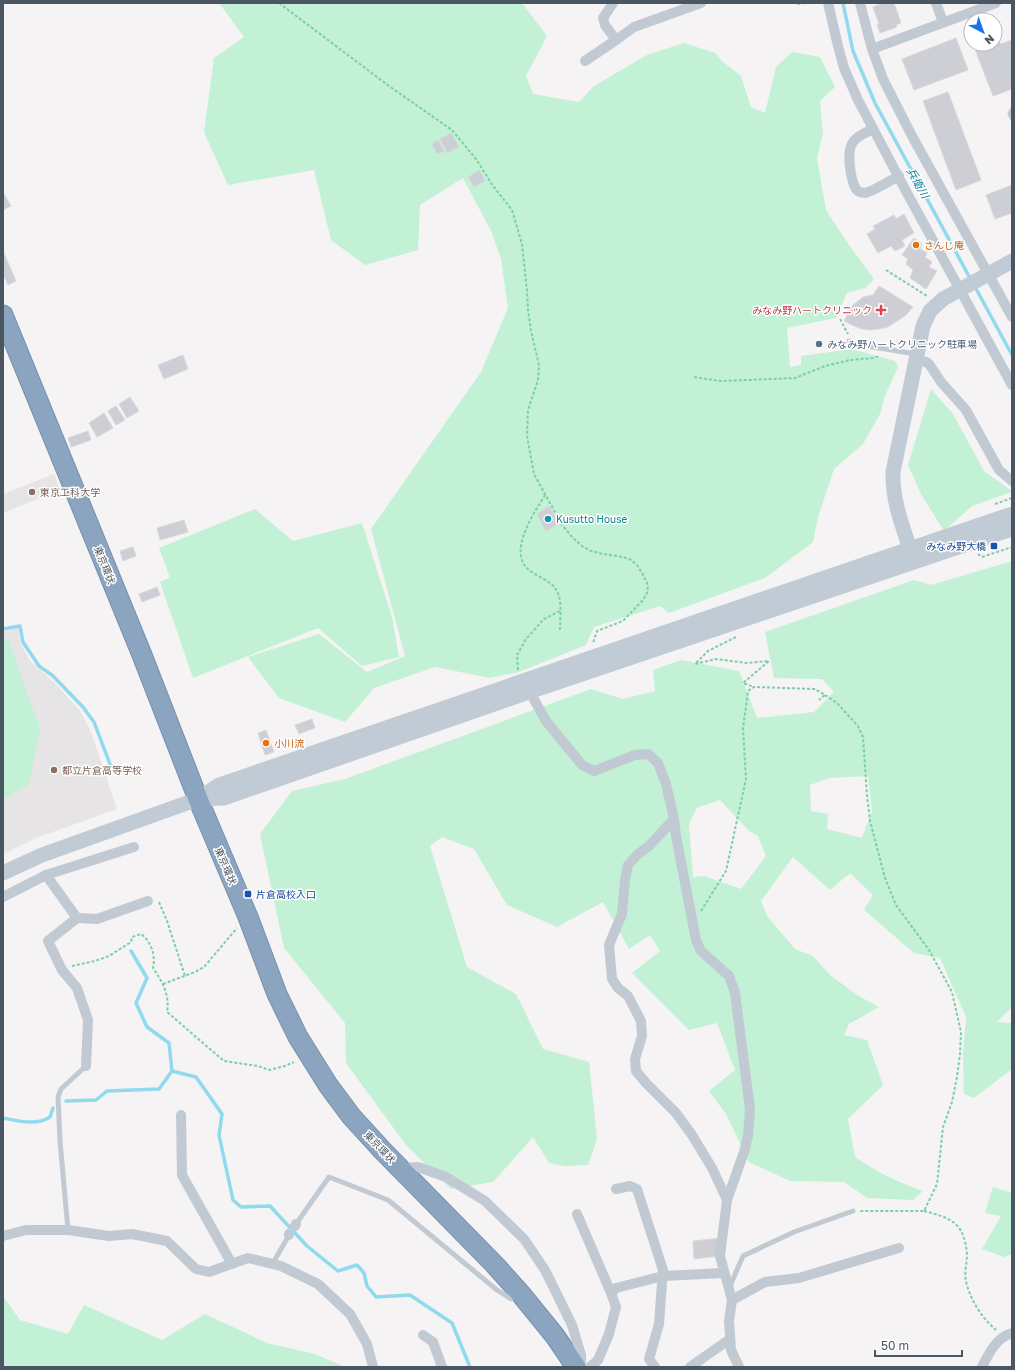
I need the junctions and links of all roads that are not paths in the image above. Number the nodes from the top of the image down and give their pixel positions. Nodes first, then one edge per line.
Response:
1 (613, 3) edge
2 (699, 3) edge
3 (828, 3) edge
4 (860, 3) edge
5 (936, 3) edge
6 (996, 3) edge
7 (944, 22) junction
8 (616, 40) junction
9 (872, 49) junction
10 (585, 61) dead end
11 (1012, 110) edge
12 (1012, 118) edge
13 (873, 129) junction
14 (898, 176) junction
15 (1012, 261) edge
16 (972, 282) junction
17 (3, 315) edge
18 (1012, 317) edge
19 (849, 342) dead end
20 (916, 357) junction
21 (1012, 385) edge
22 (1012, 481) edge
23 (1011, 520) edge
24 (913, 556) junction
25 (526, 686) junction
26 (198, 799) junction
27 (674, 819) junction
28 (134, 847) dead end
29 (3, 872) edge
30 (46, 875) junction
31 (3, 897) edge
32 (152, 900) road end
33 (77, 918) junction
34 (86, 1066) joint
35 (181, 1115) dead end
36 (400, 1168) junction
37 (616, 1189) dead end
38 (727, 1200) junction
39 (853, 1211) road end
40 (577, 1214) dead end
41 (68, 1230) junction
42 (3, 1236) edge
43 (899, 1248) dead end
44 (273, 1263) junction
45 (232, 1264) junction
46 (724, 1273) junction
47 (663, 1276) junction
48 (728, 1288) junction
49 (520, 1293) junction
50 (611, 1293) junction
51 (732, 1300) junction
52 (1008, 1334) edge
53 (423, 1335) dead end
54 (730, 1339) junction
55 (373, 1367) edge
56 (442, 1367) edge
57 (576, 1367) edge
58 (581, 1367) edge
59 (590, 1367) edge
60 (655, 1367) edge
61 (690, 1367) edge
62 (739, 1367) edge
63 (982, 1367) edge

1 - 8 street
2 - 8 street
3 - 13 street
4 - 9 street
5 - 7 street
6 - 7 street
7 - 9 street
8 - 10 street
9 - 16 street
11 - 12 lane
13 - 14 street
13 - 14 street
14 - 16 street
15 - 16 street
16 - 18 street
16 - 20 street
16 - 21 street
17 - 26 highway, 東京環状
19 - 20 lane
20 - 22 street
20 - 24 street
23 - 24 street
24 - 25 street
25 - 26 street
25 - 27 street
26 - 29 street
26 - 36 highway, 東京環状
27 - 38 street
27 - 38 street
28 - 30 street
30 - 31 street
30 - 33 street
32 - 33 street
33 - 34 street
34 - 41 lane
35 - 45 street
36 - 49 highway, 東京環状
36 - 58 street
37 - 47 street
38 - 46 street
39 - 48 lane
40 - 50 street
41 - 42 street
41 - 45 street
43 - 51 street
44 - 45 street
44 - 49 lane
44 - 55 street
46 - 47 street
46 - 48 street
47 - 50 street
47 - 60 street
48 - 51 street
49 - 57 highway, 東京環状
50 - 59 street
51 - 54 street
52 - 63 street
53 - 56 street
54 - 61 street
54 - 62 street

